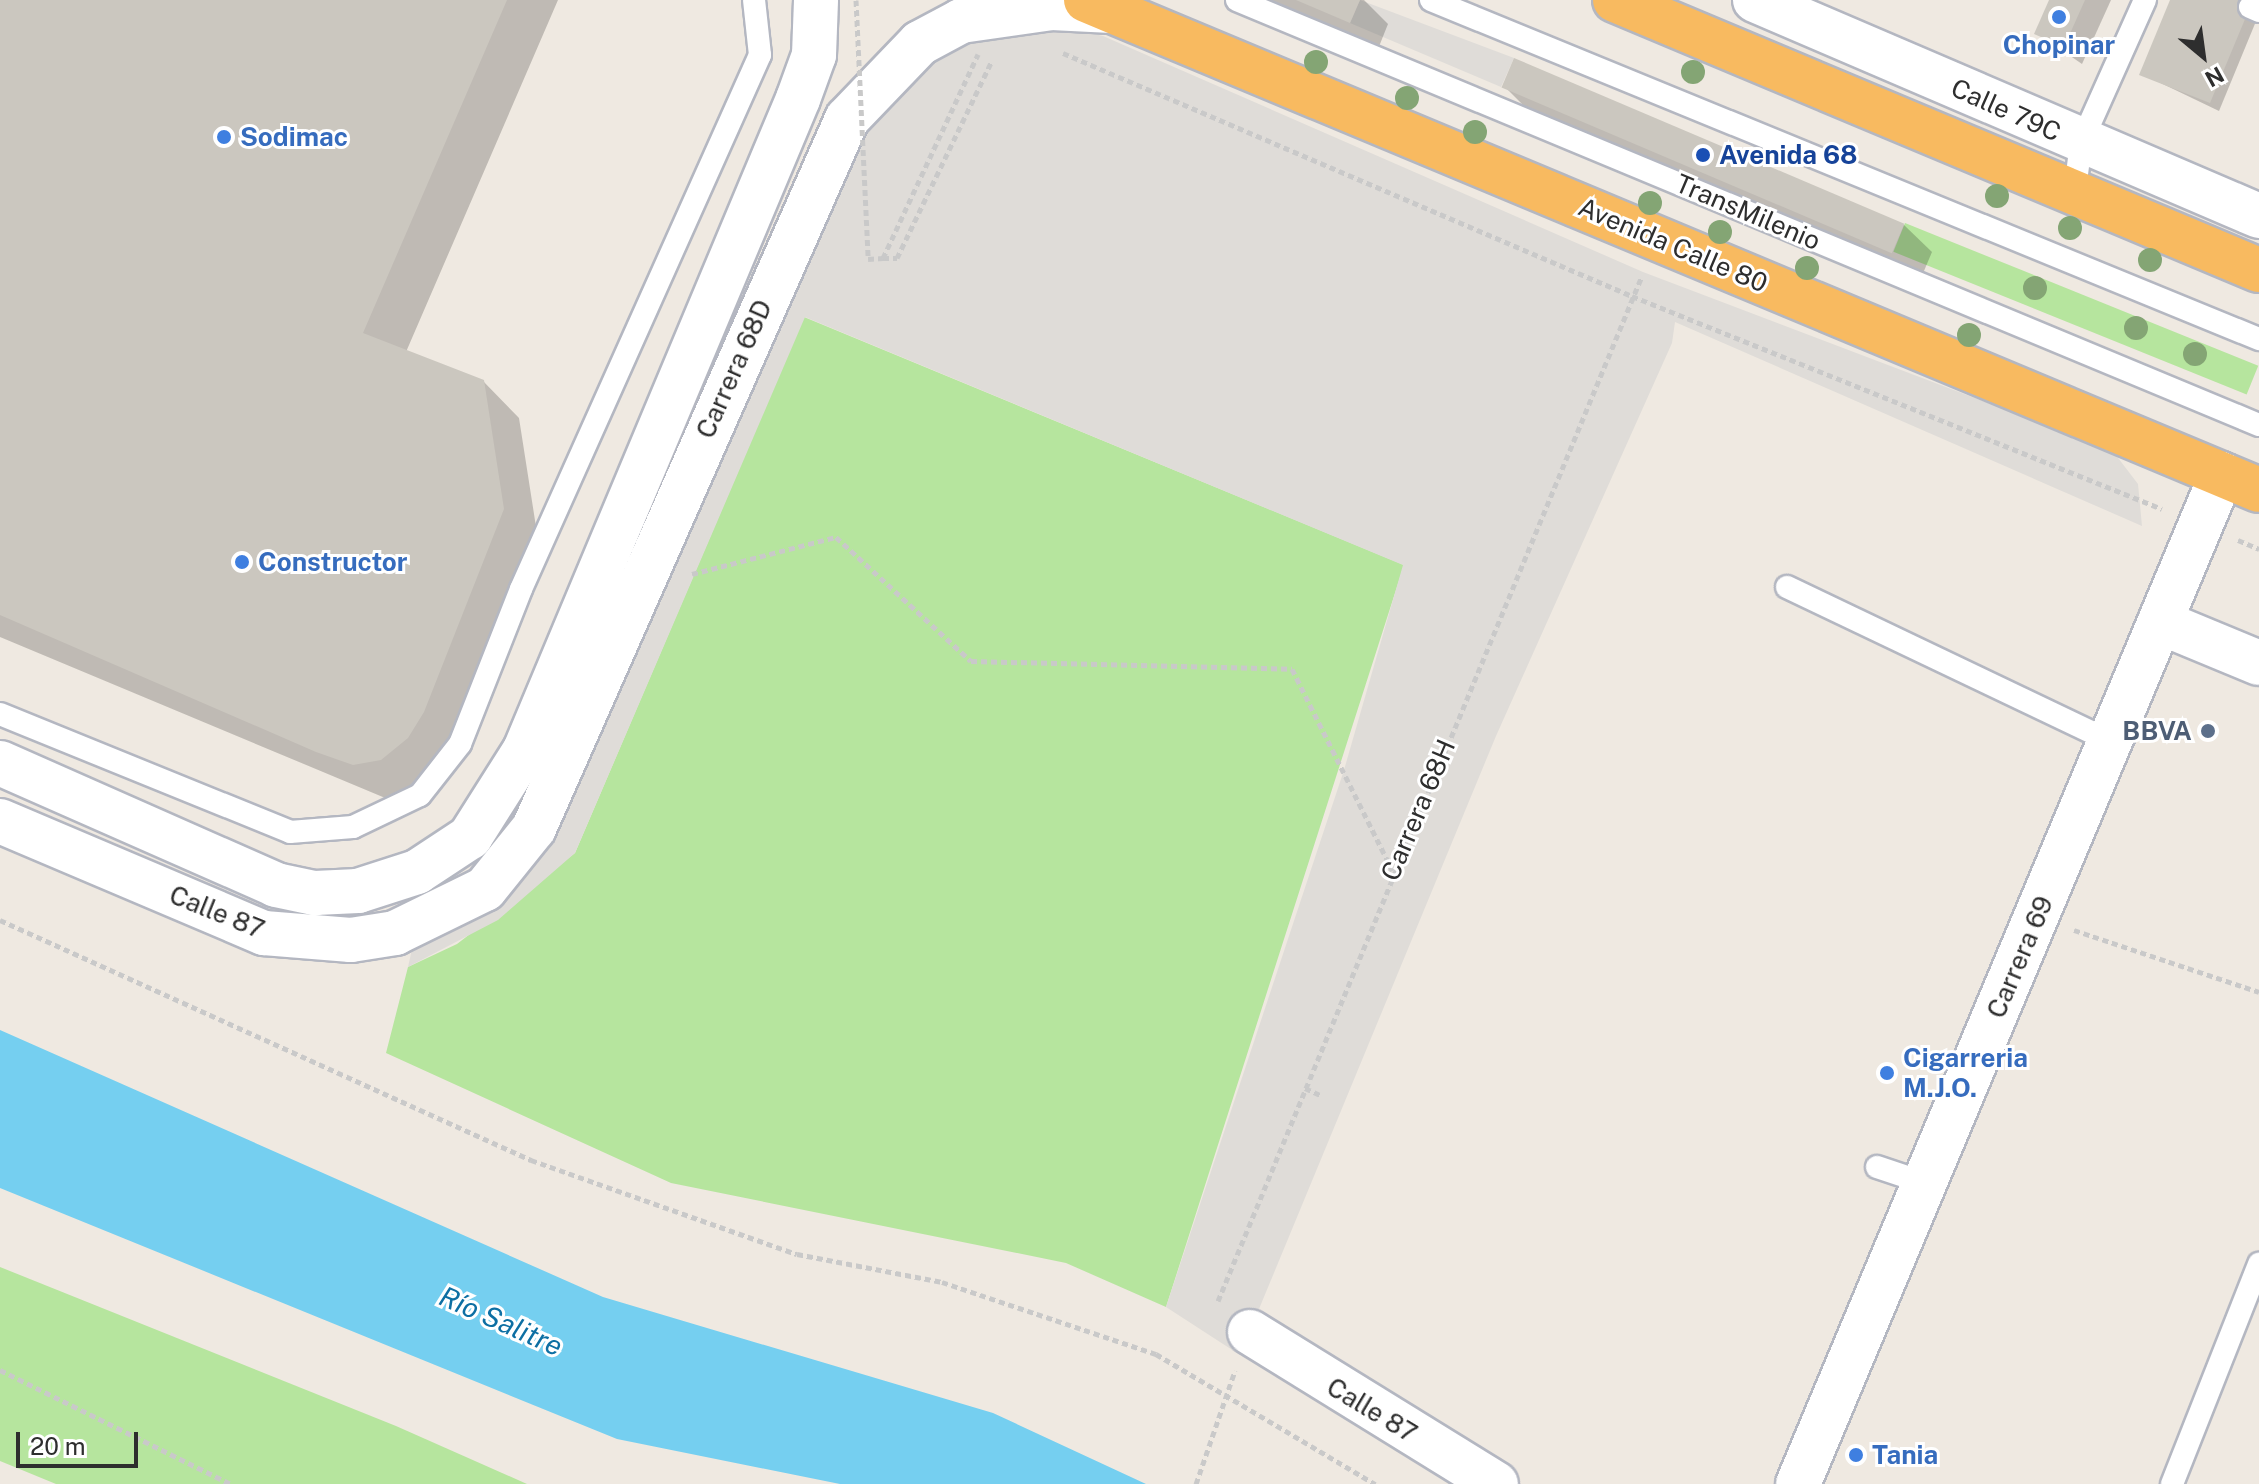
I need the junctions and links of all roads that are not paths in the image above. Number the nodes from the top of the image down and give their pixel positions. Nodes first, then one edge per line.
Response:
1 (754, 0) edge
2 (816, 0) edge
3 (1237, 0) edge
4 (1431, 0) edge
5 (1615, 0) edge
6 (1756, 0) edge
7 (2145, 0) edge
8 (1099, 6) edge
9 (2081, 143) junction
10 (2074, 197) junction
11 (2259, 216) edge
12 (2259, 228) edge
13 (2212, 253) junction
14 (2259, 270) edge
15 (2259, 339) edge
16 (2259, 425) edge
17 (2240, 482) edge
18 (1787, 587) dead end
19 (2160, 622) junction
20 (2259, 663) edge
21 (0, 714) edge
22 (2110, 741) junction
23 (0, 763) edge
24 (0, 821) edge
25 (417, 872) joint
26 (485, 889) joint
27 (1877, 1167) dead end
28 (1925, 1183) junction
29 (2259, 1264) edge
30 (1250, 1332) road end
31 (1496, 1484) edge
32 (1798, 1484) edge
33 (2172, 1484) edge

1 - 21 lane
2 - 25 street, Carrera 68D
3 - 16 lane, TransMilenio
4 - 15 lane
5 - 10 highway
6 - 9 street, Calle 79C
7 - 9 lane
8 - 17 highway, Avenida Calle 80
8 - 26 street, Carrera 68D
9 - 10 lane
9 - 11 street, Calle 79C
10 - 13 highway
12 - 13 street
13 - 14 highway
17 - 19 street, Carrera 69
18 - 22 lane
19 - 20 street
19 - 22 street, Carrera 69
22 - 28 street, Carrera 69
23 - 25 street, Calle 87
24 - 26 street, Calle 87
27 - 28 lane
28 - 32 street, Carrera 69
29 - 33 lane
30 - 31 street, Calle 87

